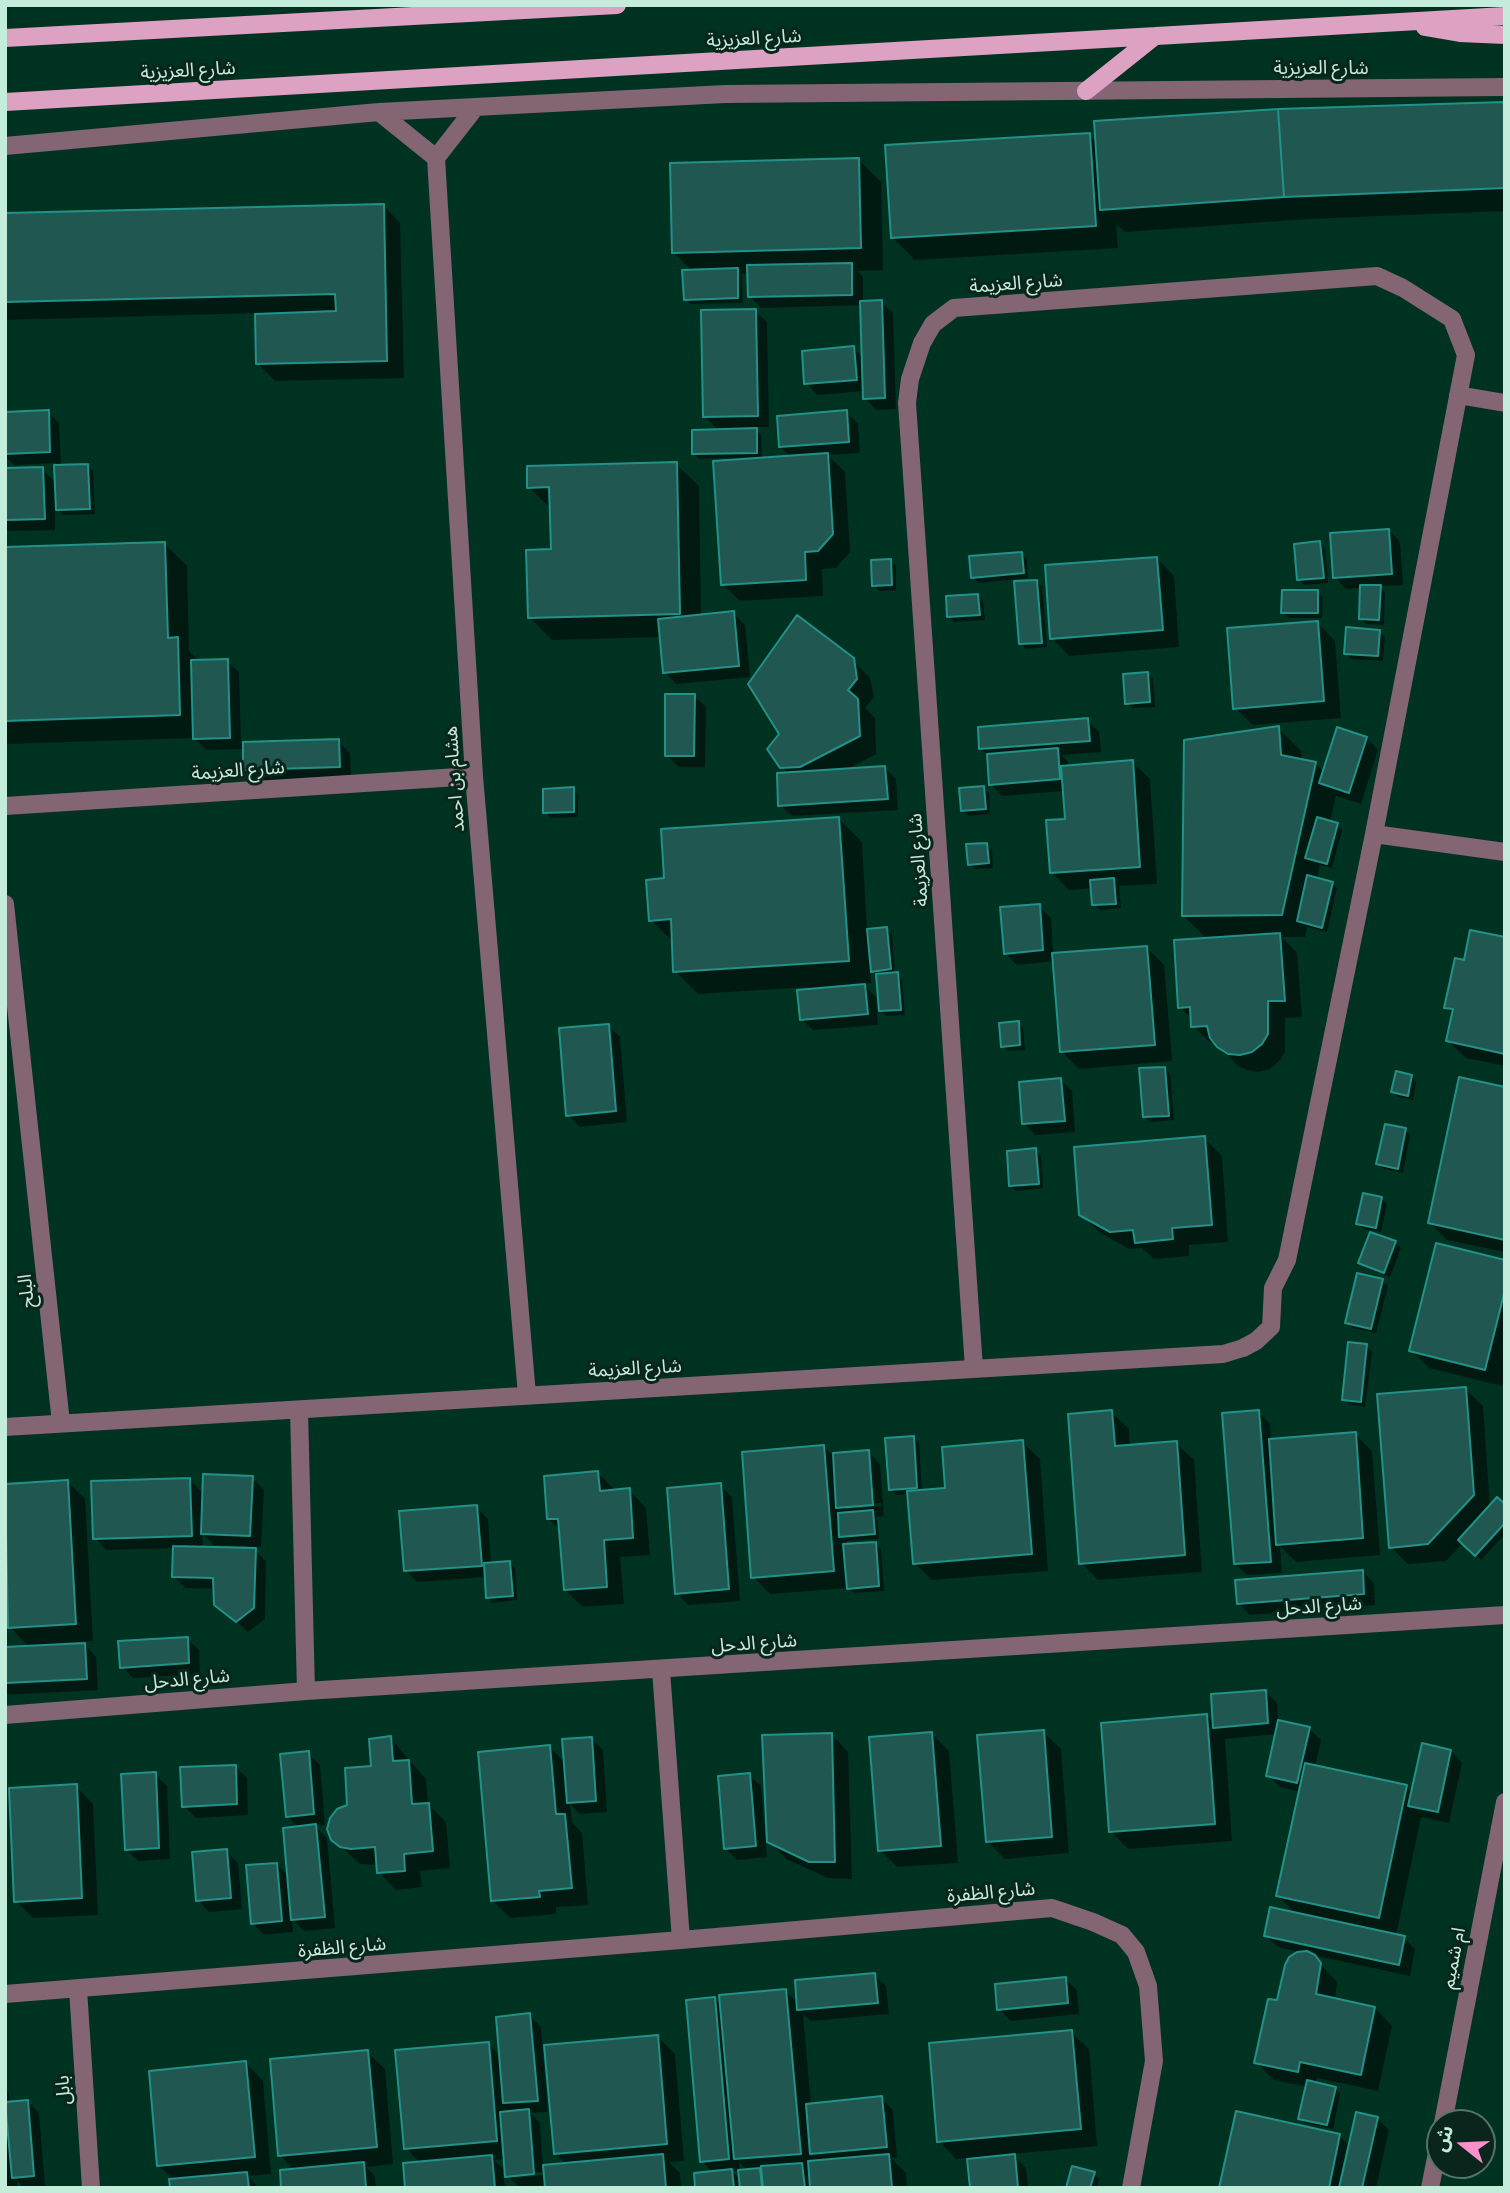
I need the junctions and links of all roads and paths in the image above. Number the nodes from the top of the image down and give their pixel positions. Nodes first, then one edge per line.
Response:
1 (617, 5) edge
2 (1505, 16) edge
3 (1394, 21) junction
4 (1505, 35) edge
5 (1155, 36) junction
6 (5, 38) edge
7 (1505, 87) edge
8 (1086, 91) junction
9 (5, 102) edge
10 (475, 107) junction
11 (379, 112) junction
12 (5, 146) edge
13 (436, 158) junction
14 (1458, 395) junction
15 (1505, 403) edge
16 (474, 776) junction
17 (5, 806) edge
18 (1374, 834) junction
19 (1505, 852) edge
20 (5, 904) edge
21 (974, 1368) junction
22 (527, 1395) junction
23 (299, 1410) junction
24 (61, 1423) junction
25 (5, 1427) edge
26 (1505, 1615) edge
27 (661, 1670) junction
28 (306, 1691) junction
29 (5, 1715) edge
30 (1505, 1801) edge
31 (681, 1940) junction
32 (78, 1989) junction
33 (5, 1994) edge
34 (1446, 2109) edge
35 (90, 2188) edge
36 (1131, 2188) edge

1 - 6 main road
2 - 3 main road, شارع العزيزية
3 - 4 main road
3 - 5 main road, شارع العزيزية
5 - 8 main road
5 - 9 main road, شارع العزيزية
7 - 8 street, شارع العزيزية
8 - 10 street, شارع العزيزية
10 - 11 street, شارع العزيزية
10 - 13 street
11 - 12 street, شارع العزيزية
11 - 13 street
13 - 16 street, هشام بن احمد
14 - 15 street
14 - 18 street, شارع العزيمة
14 - 21 street, شارع العزيمة
16 - 17 street, شارع العزيمة
16 - 22 street, هشام بن احمد
18 - 19 street
18 - 21 street, شارع العزيمة
20 - 24 street, البلح
21 - 22 street, شارع العزيمة
22 - 23 street, شارع العزيمة
23 - 24 street, شارع العزيمة
23 - 28 street
24 - 25 street, شارع العزيمة
26 - 27 street, شارع الدحل
27 - 28 street, شارع الدحل
27 - 31 street
28 - 29 street, شارع الدحل
30 - 34 street, ام شميم
31 - 32 street, شارع الظفرة
31 - 36 street, شارع الظفرة
32 - 33 street, شارع الظفرة
32 - 35 street, بابل

